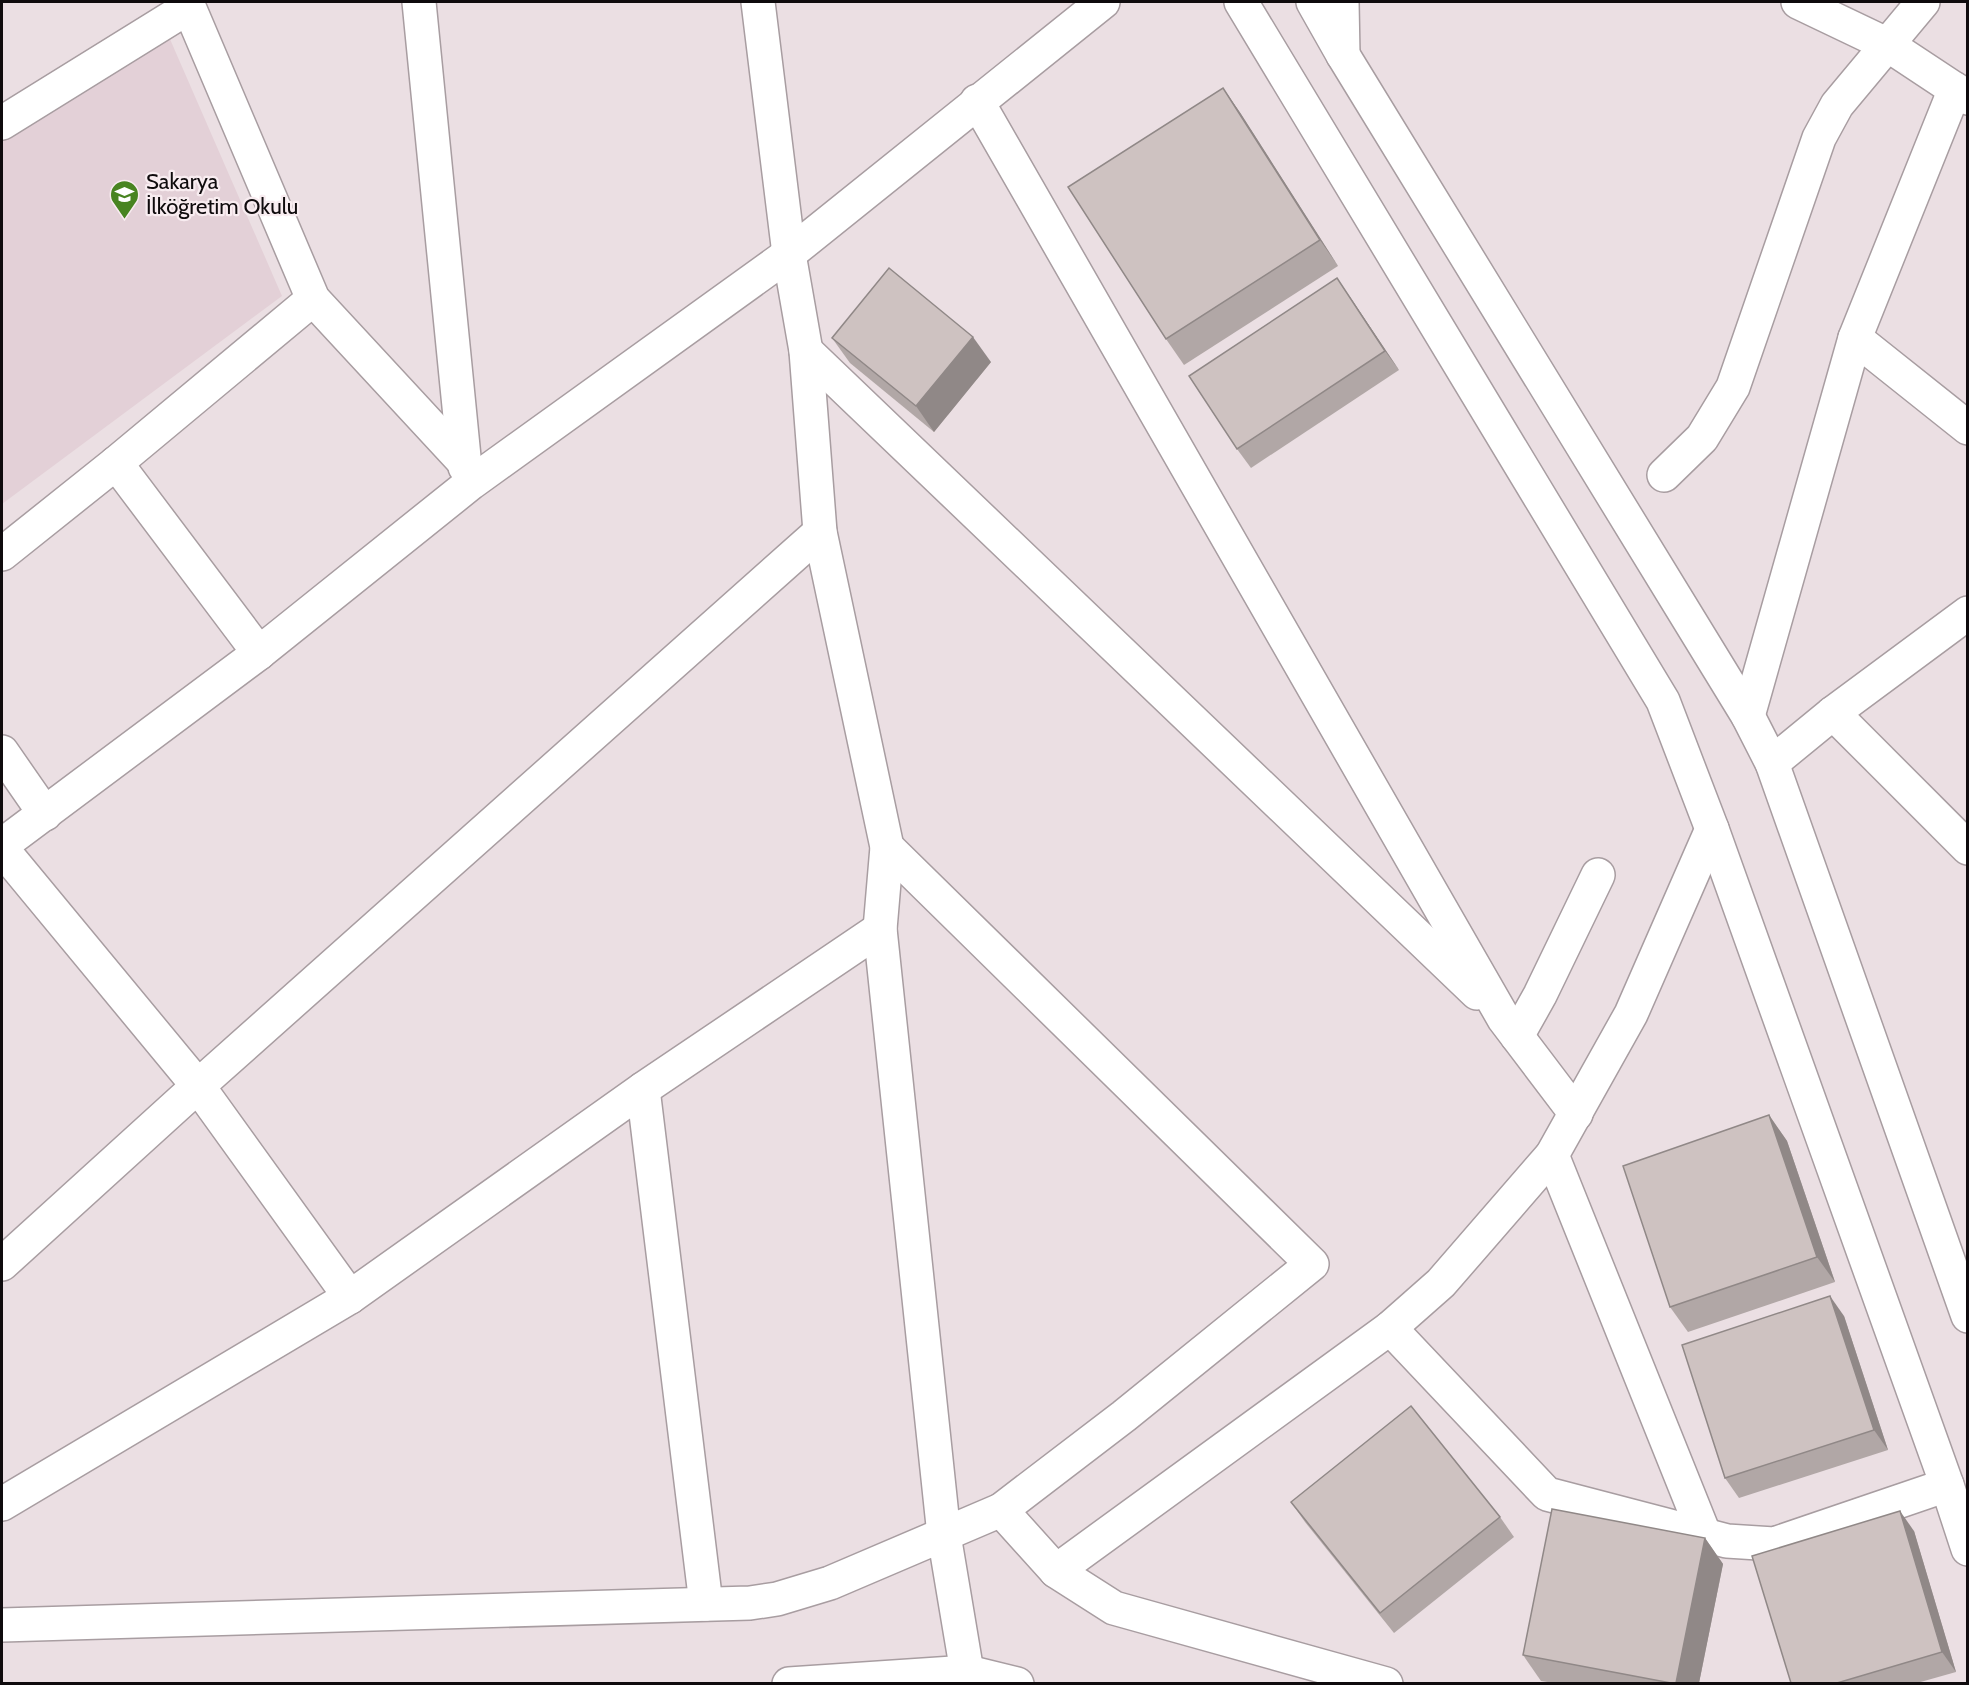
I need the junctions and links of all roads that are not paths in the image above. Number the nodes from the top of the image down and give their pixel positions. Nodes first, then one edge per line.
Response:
1 (419, 2) edge
2 (758, 2) edge
3 (1103, 2) edge
4 (1242, 2) edge
5 (1313, 2) edge
6 (1342, 2) edge
7 (1798, 2) edge
8 (1923, 2) edge
9 (1888, 45) junction
10 (1343, 55) junction
11 (1961, 94) edge
12 (977, 101) junction
13 (2, 123) edge
14 (789, 254) junction
15 (313, 298) junction
16 (1855, 338) junction
17 (806, 351) junction
18 (1968, 428) edge
19 (116, 463) junction
20 (468, 473) junction
21 (1664, 475) dead end
22 (820, 532) junction
23 (2, 554) edge
24 (1968, 612) edge
25 (260, 653) junction
26 (1833, 713) junction
27 (1748, 716) junction
28 (2, 752) edge
29 (1772, 763) junction
30 (45, 814) junction
31 (1712, 829) junction
32 (2, 847) edge
33 (887, 847) junction
34 (1968, 848) edge
35 (1598, 875) dead end
36 (880, 929) junction
37 (1511, 1027) junction
38 (198, 1086) junction
39 (643, 1089) junction
40 (1576, 1114) junction
41 (1552, 1155) junction
42 (2, 1264) edge
43 (350, 1297) junction
44 (1968, 1316) edge
45 (1390, 1328) junction
46 (1947, 1485) junction
47 (2, 1504) edge
48 (1001, 1510) junction
49 (944, 1535) junction
50 (1705, 1536) junction
51 (1968, 1549) edge
52 (1056, 1571) junction
53 (706, 1604) junction
54 (2, 1625) edge
55 (969, 1678) edge
56 (789, 1683) edge
57 (1017, 1683) edge
58 (1386, 1683) edge

1 - 20 street
2 - 14 street
3 - 12 street
4 - 31 street
5 - 10 street
6 - 10 street
7 - 9 street
8 - 9 street
9 - 11 street
9 - 21 street
10 - 27 street
11 - 16 street
12 - 14 street
12 - 37 street
13 - 15 street
14 - 17 street
14 - 20 street
15 - 19 street
15 - 20 street
16 - 18 street
16 - 27 street
17 - 22 street
17 - 37 street
19 - 23 street
19 - 25 street
20 - 25 street
22 - 33 street
22 - 38 street
24 - 26 street
25 - 30 street
26 - 29 street
26 - 34 street
27 - 29 street
28 - 30 street
29 - 44 street
30 - 32 street
31 - 40 street
31 - 46 street
32 - 38 street
33 - 36 street
33 - 48 street
35 - 37 street
36 - 39 street
36 - 49 street
37 - 40 street
38 - 42 street
38 - 43 street
39 - 43 street
39 - 53 street
40 - 41 street
41 - 45 street
41 - 50 street
43 - 47 street
45 - 50 street
45 - 52 street
46 - 50 street
46 - 51 street
48 - 49 street
48 - 52 street
49 - 53 street
49 - 55 street
52 - 58 street
53 - 54 street
55 - 56 street
55 - 57 street

